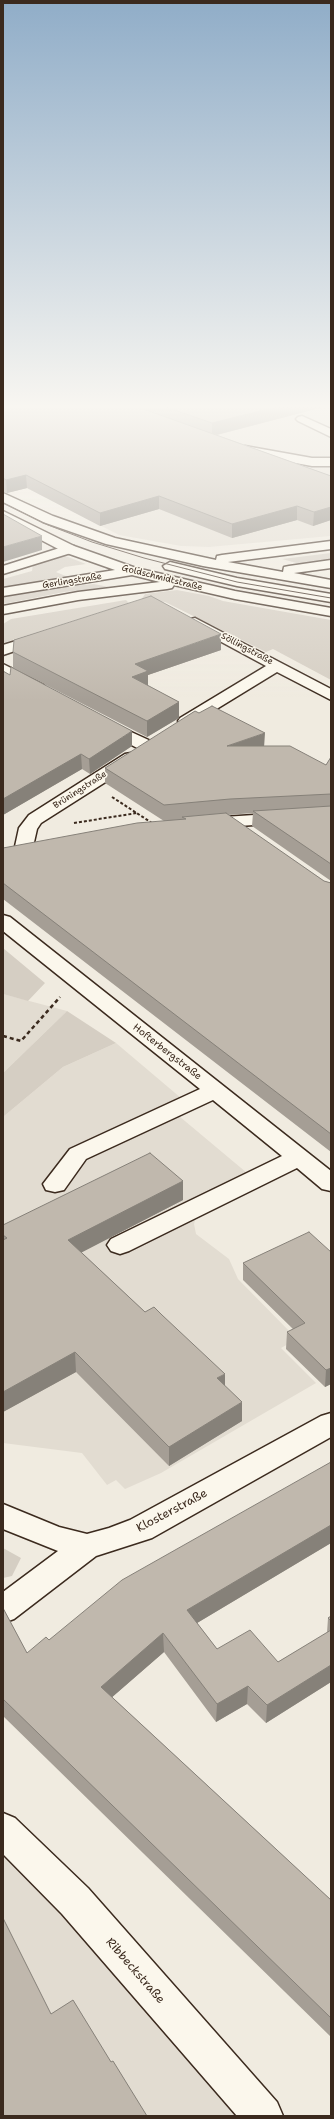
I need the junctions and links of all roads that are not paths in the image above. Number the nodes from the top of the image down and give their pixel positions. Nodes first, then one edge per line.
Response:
1 (16, 504) edge
2 (3, 515) edge
3 (331, 546) edge
4 (69, 549) junction
5 (203, 562) junction
6 (331, 564) edge
7 (170, 566) junction
8 (3, 570) edge
9 (132, 571) junction
10 (265, 573) junction
11 (220, 578) junction
12 (180, 583) junction
13 (331, 584) edge
14 (3, 592) edge
15 (331, 598) edge
16 (3, 610) edge
17 (331, 612) edge
18 (183, 616) edge
19 (55, 632) edge
20 (3, 650) edge
21 (277, 666) junction
22 (3, 669) edge
23 (203, 692) dead end
24 (49, 694) edge
25 (331, 695) edge
26 (220, 701) junction
27 (89, 716) edge
28 (172, 730) edge
29 (331, 815) edge
30 (230, 821) junction
31 (159, 828) edge
32 (256, 839) edge
33 (3, 855) edge
34 (3, 922) edge
35 (216, 1091) junction
36 (299, 1157) junction
37 (331, 1183) edge
38 (55, 1184) dead end
39 (120, 1245) dead end
40 (331, 1424) edge
41 (3, 1516) edge
42 (87, 1546) junction
43 (3, 1610) edge
44 (3, 1830) edge
45 (263, 2116) edge

1 - 5 street
2 - 4 street, Goldschmidtstraße
3 - 5 street, Gerlingstraße
4 - 8 street
4 - 9 street, Goldschmidtstraße
5 - 7 street, Gerlingstraße
5 - 10 street
6 - 10 street, Gerlingstraße
7 - 9 street, Gerlingstraße
7 - 11 street
9 - 12 street, Goldschmidtstraße
9 - 14 street, Gerlingstraße
10 - 11 street, Gerlingstraße
10 - 13 street
11 - 12 street, Gerlingstraße
11 - 15 street
12 - 16 street, Gerlingstraße
12 - 17 street, Goldschmidtstraße
18 - 21 street, Söllingstraße
19 - 20 street
21 - 25 street, Söllingstraße
21 - 26 street
22 - 24 street
23 - 26 street
26 - 28 street
27 - 33 street, Brüningstraße
29 - 30 street
30 - 31 street
30 - 32 street
34 - 35 street, Hofterbergstraße
35 - 36 street, Hofterbergstraße
35 - 38 street
36 - 37 street, Hofterbergstraße
36 - 39 street
40 - 42 street, Klosterstraße
41 - 42 street
42 - 43 street
44 - 45 street, Ribbeckstraße

